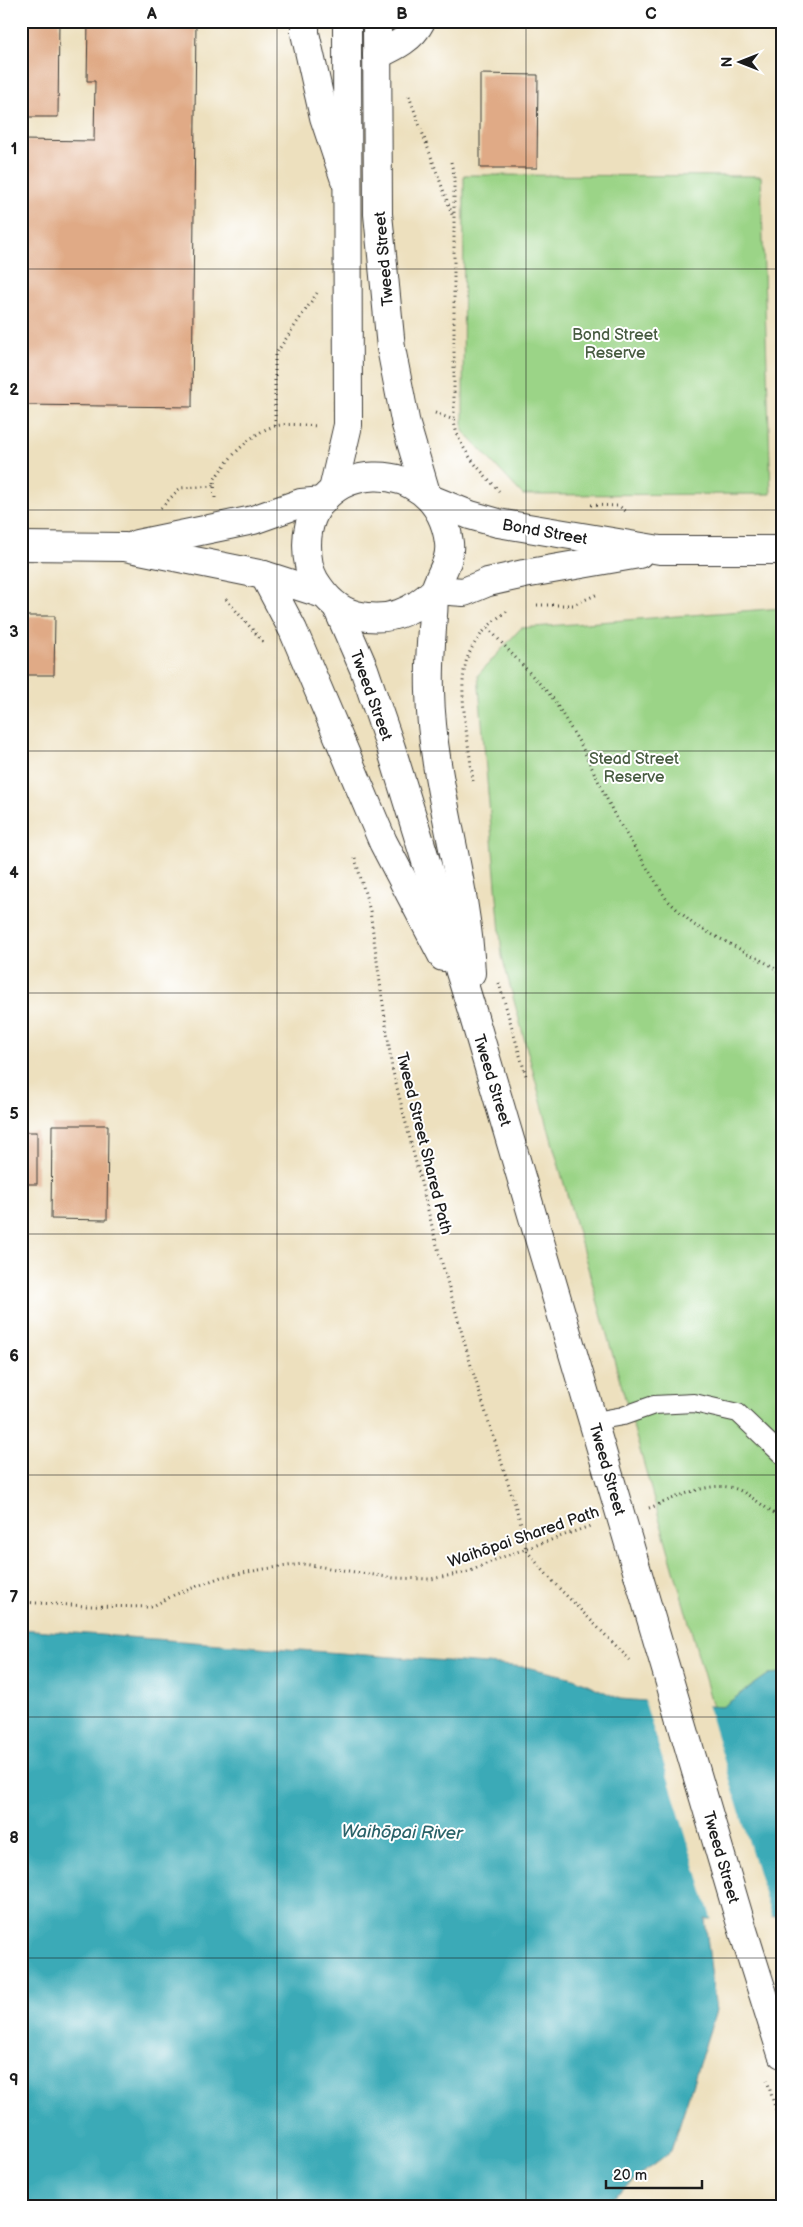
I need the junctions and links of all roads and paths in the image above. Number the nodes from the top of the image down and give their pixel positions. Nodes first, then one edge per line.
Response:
1 (304, 21) edge
2 (347, 21) edge
3 (377, 21) edge
4 (421, 21) edge
5 (377, 55) junction
6 (407, 89) dead end
7 (451, 162) dead end
8 (348, 188) junction
9 (454, 220) junction
10 (285, 340) dead end
11 (434, 412) dead end
12 (454, 420) junction
13 (275, 426) junction
14 (322, 426) dead end
15 (214, 486) junction
16 (328, 496) junction
17 (505, 496) dead end
18 (429, 497) junction
19 (215, 505) dead end
20 (590, 506) dead end
21 (620, 506) dead end
22 (160, 509) dead end
23 (21, 546) edge
24 (125, 547) junction
25 (660, 550) junction
26 (782, 550) edge
27 (264, 575) junction
28 (435, 590) junction
29 (607, 590) dead end
30 (221, 593) dead end
31 (330, 600) junction
32 (529, 605) dead end
33 (511, 609) dead end
34 (488, 628) junction
35 (265, 644) dead end
36 (474, 783) dead end
37 (353, 852) dead end
38 (498, 974) dead end
39 (782, 976) edge
40 (473, 1014) junction
41 (526, 1077) dead end
42 (595, 1421) junction
43 (782, 1455) edge
44 (633, 1512) junction
45 (782, 1517) edge
46 (526, 1550) junction
47 (21, 1602) edge
48 (636, 1666) dead end
49 (782, 2054) edge

1 - 8 main road
2 - 8 main road, Tweed Street
3 - 5 main road, Tweed Street
4 - 5 main road
5 - 18 main road, Tweed Street
6 - 9 path
7 - 9 path
8 - 16 main road, Tweed Street
9 - 12 path
10 - 13 path
11 - 12 path
12 - 17 path
13 - 14 path
13 - 15 path
15 - 19 path
15 - 22 path
16 - 18 main road, Bond Street
16 - 24 main road, Bond Street
16 - 31 main road
18 - 25 main road, Bond Street
18 - 28 main road, Bond Street
20 - 21 path
23 - 24 main road, Bond Street
24 - 27 main road, Bond Street
25 - 26 main road, Bond Street
25 - 28 main road, Bond Street
27 - 31 main road, Bond Street
27 - 40 main road
28 - 31 main road, Bond Street
28 - 40 main road, Tweed Street
29 - 32 path
30 - 35 path
31 - 40 main road, Tweed Street
33 - 34 path
34 - 36 path
34 - 39 path
37 - 46 path, Tweed Street Shared Path
38 - 41 path
40 - 42 main road, Tweed Street
42 - 43 lane
42 - 44 main road, Tweed Street
44 - 45 path, Waihōpai Shared Path
44 - 46 path, Waihōpai Shared Path
44 - 49 main road, Tweed Street
46 - 47 path, Waihōpai Shared Path
46 - 48 path, Tweed Street Shared Path

